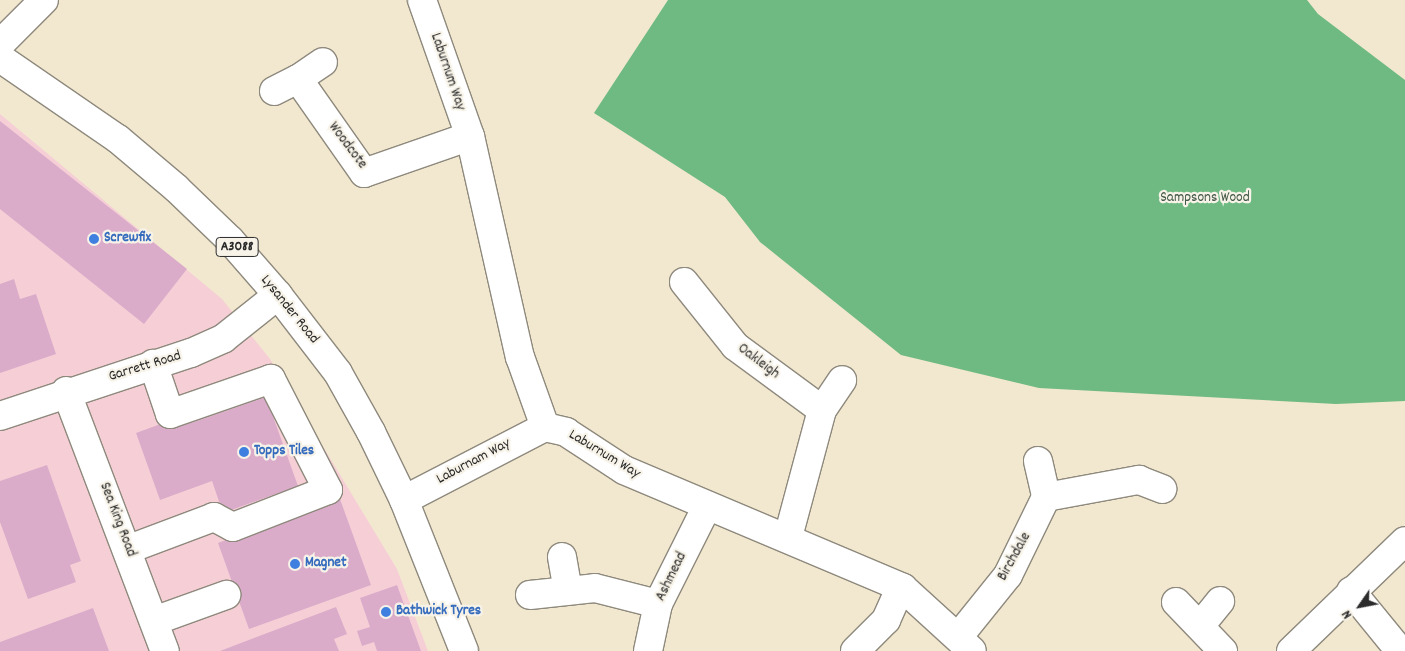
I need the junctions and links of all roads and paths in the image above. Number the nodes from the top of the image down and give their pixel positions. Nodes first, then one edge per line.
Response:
1 (44, 0) edge
2 (422, 0) edge
3 (0, 44) edge
4 (0, 58) edge
5 (323, 62) dead end
6 (298, 79) junction
7 (274, 91) dead end
8 (470, 136) junction
9 (684, 282) dead end
10 (278, 296) junction
11 (153, 364) junction
12 (842, 380) dead end
13 (66, 391) junction
14 (822, 410) junction
15 (0, 416) edge
16 (545, 427) junction
17 (1038, 461) dead end
18 (1162, 489) dead end
19 (1046, 497) junction
20 (404, 500) junction
21 (707, 506) junction
22 (788, 537) junction
23 (1405, 541) edge
24 (129, 549) junction
25 (562, 557) dead end
26 (901, 587) junction
27 (568, 590) junction
28 (1351, 591) junction
29 (226, 595) dead end
30 (530, 595) dead end
31 (1220, 601) dead end
32 (1176, 602) dead end
33 (658, 604) junction
34 (154, 621) junction
35 (1200, 626) junction
36 (965, 643) edge
37 (165, 651) edge
38 (464, 651) edge
39 (648, 651) edge
40 (855, 651) edge
41 (1223, 651) edge
42 (1291, 651) edge
43 (1400, 651) edge

1 - 3 street
2 - 8 street, Laburnum Way
4 - 10 street, Lysander Road / A3088
5 - 6 street
6 - 7 street
6 - 8 street, Woodcote
8 - 16 street, Laburnum Way
9 - 14 street, Oakleigh
10 - 11 street, Garrett Road
10 - 20 street, Lysander Road / A3088
11 - 13 street, Garrett Road
11 - 24 street
12 - 14 street
13 - 15 street, Garrett Road
13 - 24 street, Sea King Road
14 - 22 street
16 - 20 street, Laburnam Way
16 - 21 street, Laburnum Way
17 - 19 street
18 - 19 street
19 - 36 street, Birchdale
20 - 38 street, Lysander Road / A3088
21 - 22 street, Laburnum Way
21 - 33 street, Ashmead
22 - 26 street, Laburnum Way
23 - 28 street
24 - 34 street, Sea King Road
25 - 27 street
26 - 36 street, Laburnum Way
26 - 40 street
27 - 30 street
27 - 33 street
28 - 42 street
28 - 43 street
29 - 34 street
31 - 35 street
32 - 35 street
33 - 39 street, Ashmead
34 - 37 street, Sea King Road
35 - 41 street

